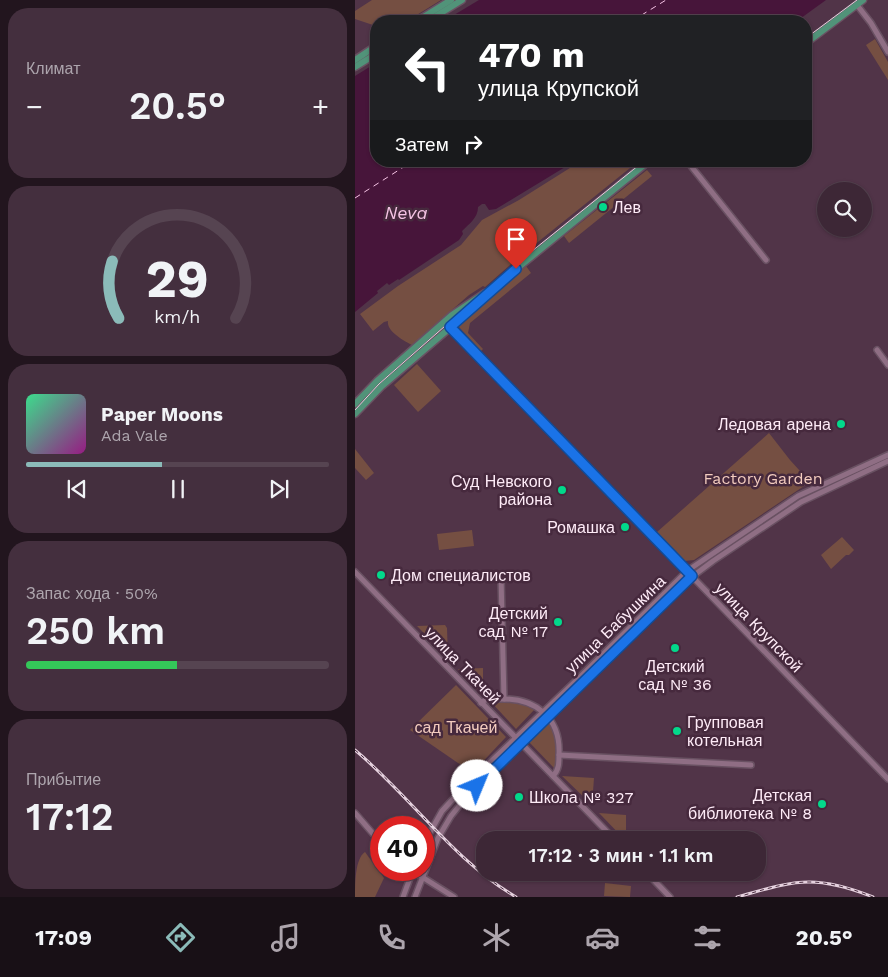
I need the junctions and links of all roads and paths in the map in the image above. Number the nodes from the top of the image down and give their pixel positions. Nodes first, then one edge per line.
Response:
1 (451, 0) edge
2 (462, 0) edge
3 (860, 2) edge
4 (427, 15) edge
5 (438, 15) edge
6 (812, 38) edge
7 (370, 50) edge
8 (888, 52) edge
9 (370, 58) edge
10 (355, 60) edge
11 (355, 67) edge
12 (642, 167) edge
13 (692, 167) edge
14 (766, 260) dead end
15 (504, 279) junction
16 (445, 321) junction
17 (450, 327) junction
18 (877, 350) dead end
19 (888, 365) edge
20 (355, 404) edge
21 (355, 414) edge
22 (888, 455) edge
23 (888, 461) edge
24 (687, 571) junction
25 (355, 572) edge
26 (501, 576) dead end
27 (692, 576) junction
28 (503, 699) junction
29 (481, 703) junction
30 (545, 714) junction
31 (515, 738) junction
32 (521, 743) junction
33 (559, 755) junction
34 (751, 765) dead end
35 (555, 774) junction
36 (888, 779) edge
37 (443, 811) junction
38 (356, 814) edge
39 (451, 816) junction
40 (435, 824) edge
41 (370, 830) edge
42 (607, 831) edge
43 (435, 835) edge
44 (437, 838) junction
45 (435, 843) edge
46 (408, 881) edge
47 (421, 881) edge
48 (429, 881) edge
49 (655, 881) edge
50 (403, 897) edge
51 (415, 897) edge
52 (455, 897) edge
53 (670, 897) edge

1 - 4 main road
2 - 5 main road
3 - 6 main road
3 - 8 street
7 - 10 main road
9 - 11 main road
12 - 15 main road
13 - 14 street
15 - 16 main road
15 - 17 main road
16 - 17 street, улица Крупской
16 - 20 main road
17 - 21 main road
17 - 24 street, улица Крупской
18 - 19 street
22 - 24 street, улица Бабушкина
23 - 27 street, улица Бабушкина
24 - 27 street, улица Крупской
24 - 30 street, улица Бабушкина
25 - 29 street, улица Ткачей
26 - 28 street
27 - 30 street, улица Бабушкина
27 - 36 street, улица Крупской
28 - 29 street
28 - 30 street
29 - 31 street, улица Ткачей
30 - 31 street, улица Бабушкина
30 - 32 street, улица Бабушкина
30 - 33 street
31 - 32 street, улица Ткачей
31 - 37 street, улица Бабушкина
32 - 35 street, улица Ткачей
32 - 39 street, улица Бабушкина
33 - 34 street
33 - 35 street
35 - 42 street, улица Ткачей
37 - 39 street
37 - 40 street, улица Бабушкина
38 - 41 street
39 - 44 street, улица Бабушкина
43 - 44 street
44 - 45 street, улица Бабушкина
46 - 50 street
47 - 51 street, улица Бабушкина
48 - 52 street
49 - 53 street

